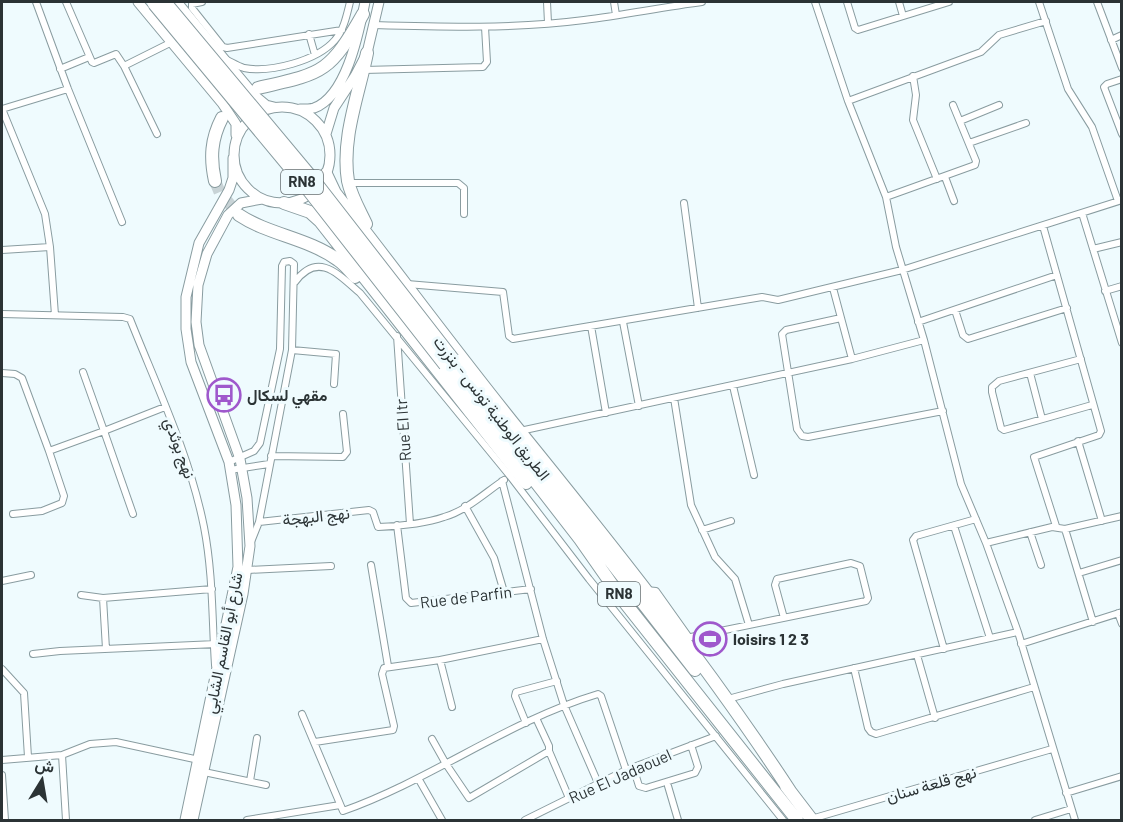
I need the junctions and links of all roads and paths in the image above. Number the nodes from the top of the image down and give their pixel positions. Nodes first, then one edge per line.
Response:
1 (36, 2) edge
2 (66, 2) edge
3 (138, 2) edge
4 (157, 2) edge
5 (177, 2) edge
6 (202, 2) edge
7 (350, 2) edge
8 (379, 2) edge
9 (547, 2) edge
10 (614, 2) edge
11 (702, 2) edge
12 (815, 2) edge
13 (847, 2) edge
14 (899, 2) edge
15 (949, 2) edge
16 (1040, 2) edge
17 (1098, 2) edge
18 (364, 8) edge
19 (616, 15) junction
20 (903, 16) junction
21 (1046, 21) junction
22 (549, 23) junction
23 (374, 26) junction
24 (485, 27) junction
25 (342, 30) junction
26 (309, 34) junction
27 (1122, 35) edge
28 (1111, 40) junction
29 (172, 42) junction
30 (366, 53) junction
31 (315, 55) junction
32 (89, 57) junction
33 (225, 59) junction
34 (124, 66) junction
35 (1122, 68) edge
36 (60, 69) junction
37 (363, 70) junction
38 (913, 76) junction
39 (1122, 79) edge
40 (258, 87) dead end
41 (68, 89) junction
42 (848, 101) junction
43 (953, 105) dead end
44 (999, 105) dead end
45 (274, 107) junction
46 (2, 109) edge
47 (299, 109) junction
48 (222, 118) dead end
49 (960, 121) junction
50 (1026, 123) dead end
51 (157, 134) dead end
52 (326, 134) junction
53 (1122, 134) edge
54 (969, 143) junction
55 (234, 146) junction
56 (233, 158) junction
57 (326, 174) junction
58 (945, 177) junction
59 (937, 179) junction
60 (215, 181) tunnel mouth
61 (348, 183) junction
62 (886, 197) junction
63 (262, 199) junction
64 (1120, 200) edge
65 (954, 201) dead end
66 (284, 203) junction
67 (684, 203) dead end
68 (1082, 213) junction
69 (464, 214) dead end
70 (238, 215) tunnel mouth
71 (122, 222) dead end
72 (1043, 226) junction
73 (1122, 242) edge
74 (50, 247) junction
75 (1094, 249) junction
76 (2, 250) edge
77 (396, 270) junction
78 (903, 270) junction
79 (1057, 275) junction
80 (295, 282) junction
81 (407, 284) junction
82 (1122, 286) edge
83 (833, 288) junction
84 (1105, 291) junction
85 (379, 297) junction
86 (698, 308) junction
87 (1067, 308) junction
88 (956, 310) junction
89 (2, 315) edge
90 (55, 315) junction
91 (841, 318) junction
92 (624, 322) junction
93 (918, 322) junction
94 (1119, 324) edge
95 (591, 326) junction
96 (397, 336) junction
97 (924, 340) junction
98 (1122, 343) edge
99 (292, 350) junction
100 (852, 359) junction
101 (1081, 359) junction
102 (449, 362) junction
103 (83, 372) dead end
104 (2, 373) edge
105 (788, 373) junction
106 (1030, 373) junction
107 (334, 384) dead end
108 (733, 386) junction
109 (674, 398) junction
110 (1092, 405) junction
111 (165, 406) junction
112 (639, 406) junction
113 (943, 411) junction
114 (606, 412) junction
115 (343, 414) dead end
116 (1042, 420) junction
117 (104, 430) junction
118 (519, 431) junction
119 (1078, 441) junction
120 (49, 451) junction
121 (271, 456) junction
122 (240, 463) junction
123 (269, 464) junction
124 (229, 466) junction
125 (754, 475) dead end
126 (510, 476) junction
127 (502, 481) junction
128 (465, 506) junction
129 (13, 514) dead end
130 (133, 514) dead end
131 (1122, 516) edge
132 (976, 519) junction
133 (731, 521) dead end
134 (1102, 521) junction
135 (259, 522) junction
136 (410, 524) junction
137 (398, 525) junction
138 (954, 526) junction
139 (1056, 526) junction
140 (702, 530) junction
141 (1065, 530) junction
142 (1030, 532) junction
143 (986, 543) junction
144 (250, 546) junction
145 (1122, 560) edge
146 (371, 565) dead end
147 (1041, 565) dead end
148 (332, 566) dead end
149 (248, 570) junction
150 (1079, 573) junction
151 (31, 575) dead end
152 (2, 581) edge
153 (212, 589) junction
154 (531, 589) junction
155 (645, 590) junction
156 (504, 592) junction
157 (81, 596) dead end
158 (103, 598) junction
159 (622, 599) junction
160 (1120, 613) edge
161 (784, 618) junction
162 (1093, 621) junction
163 (1122, 624) edge
164 (749, 625) junction
165 (1018, 632) junction
166 (990, 638) junction
167 (543, 639) junction
168 (1021, 644) junction
169 (223, 646) junction
170 (106, 649) junction
171 (944, 649) junction
172 (33, 654) dead end
173 (917, 655) junction
174 (440, 660) junction
175 (388, 666) junction
176 (854, 668) junction
177 (2, 669) edge
178 (557, 681) junction
179 (1034, 687) junction
180 (727, 699) junction
181 (564, 705) junction
182 (452, 707) dead end
183 (302, 714) dead end
184 (536, 718) junction
185 (935, 718) junction
186 (526, 723) junction
187 (716, 736) junction
188 (257, 738) dead end
189 (432, 739) dead end
190 (315, 742) junction
191 (690, 745) junction
192 (1052, 749) junction
193 (549, 751) junction
194 (62, 754) junction
195 (28, 757) junction
196 (2, 760) edge
197 (199, 760) junction
198 (446, 764) junction
199 (629, 769) junction
200 (204, 772) junction
201 (2, 775) edge
202 (1122, 776) edge
203 (418, 778) junction
204 (250, 781) junction
205 (598, 783) junction
206 (266, 785) dead end
207 (668, 786) dead end
208 (790, 791) junction
209 (1066, 793) junction
210 (569, 798) junction
211 (340, 805) junction
212 (1071, 809) junction
213 (5, 820) edge
214 (66, 820) edge
215 (185, 820) edge
216 (193, 820) edge
217 (248, 820) edge
218 (442, 820) edge
219 (525, 820) edge
220 (678, 820) edge
221 (783, 820) edge
222 (797, 820) edge
223 (811, 820) edge
224 (1035, 820) edge
225 (1075, 820) edge

1 - 36 street
2 - 32 street
3 - 29 street
4 - 102 highway, الطريق الوطنية تونس - بنزرت / RN8, bridge
5 - 33 street
6 - 26 street
7 - 25 street
8 - 23 street
9 - 22 street
10 - 19 street
11 - 19 street
12 - 42 street
13 - 20 street
14 - 20 street
15 - 20 street
16 - 21 street
17 - 28 street
18 - 40 highway
18 - 47 street
19 - 22 street
21 - 38 street
21 - 64 street
22 - 24 street
23 - 24 street
23 - 30 street
24 - 37 street
25 - 26 street
25 - 31 street
26 - 31 street
27 - 28 street
28 - 35 street
29 - 34 street
29 - 55 street
30 - 37 highway
30 - 52 street
31 - 33 street
32 - 34 street
32 - 36 street
33 - 45 street
34 - 51 street
36 - 41 street
37 - 61 highway
38 - 42 street
38 - 59 street
39 - 53 street
41 - 46 street
41 - 71 street
42 - 62 street
43 - 49 street
44 - 49 street
45 - 47 street
45 - 55 street
46 - 74 street
47 - 52 street
48 - 60 highway
49 - 54 street
50 - 54 street
52 - 57 street
54 - 58 street
55 - 56 street
56 - 63 street
56 - 124 street, شارع أبو القاسم الشابي
57 - 66 street
57 - 77 highway
58 - 59 street
58 - 65 street
59 - 62 street
61 - 69 street
61 - 77 highway
62 - 78 street
63 - 66 street
63 - 122 street, شارع أبو القاسم الشابي
64 - 68 street
66 - 85 highway, RN8
67 - 86 street
68 - 72 street
68 - 75 street
70 - 85 highway, RN8
72 - 78 street
72 - 79 street
73 - 75 street
74 - 76 street
74 - 90 street
75 - 84 street
77 - 81 highway
78 - 83 street
78 - 93 street
79 - 87 street
79 - 88 street
80 - 96 street
80 - 99 street
80 - 122 street
81 - 95 street
81 - 118 highway
82 - 84 street
83 - 86 street
83 - 91 street
84 - 94 street
85 - 159 highway, RN8
86 - 92 street
87 - 88 street
87 - 101 street
88 - 93 street
89 - 90 street
90 - 111 street, نهج بوثدي
91 - 100 street
91 - 105 street
92 - 95 street
92 - 112 street
93 - 97 street
94 - 98 street
95 - 114 street
96 - 126 street
96 - 136 street, Rue El Itr
97 - 100 street
97 - 113 street
99 - 107 street
99 - 121 street
100 - 105 street
101 - 106 street
101 - 110 street
102 - 159 highway, الطريق الوطنية تونس - بنزرت / RN8
102 - 208 highway, الطريق الوطنية تونس - بنزرت / RN8
103 - 117 street
104 - 120 street
105 - 108 street
105 - 113 street
106 - 116 street
106 - 116 street
108 - 109 street
108 - 125 street
109 - 112 street
109 - 140 street
110 - 116 street
110 - 119 street
111 - 117 street
111 - 153 street, نهج بوثدي
112 - 114 street
113 - 132 street
114 - 118 street
115 - 121 street
117 - 120 street
117 - 130 street
118 - 155 highway
119 - 134 street
119 - 139 street
120 - 129 street
121 - 123 street
122 - 123 street
122 - 124 street
122 - 144 street, شارع أبو القاسم الشابي
123 - 135 street
124 - 169 street, شارع أبو القاسم الشابي
126 - 127 street
126 - 187 street
127 - 128 street
127 - 154 street
128 - 136 street
128 - 156 street
131 - 134 street
132 - 138 street
132 - 143 street
133 - 140 street
134 - 141 street
135 - 137 street, نهج البهجة
135 - 144 street
136 - 137 street
137 - 156 street, Rue de Parfin
138 - 166 street
138 - 171 street
139 - 141 street
139 - 142 street
140 - 164 street
141 - 150 street
142 - 143 street
142 - 147 street
143 - 165 street
144 - 149 street, شارع أبو القاسم الشابي
145 - 150 street
146 - 175 street
148 - 149 street
149 - 169 street, شارع أبو القاسم الشابي
150 - 162 street
151 - 152 street
153 - 158 street
153 - 169 street, نهج بوثدي
154 - 156 street, Rue de Parfin
154 - 167 street
155 - 164 street
155 - 180 highway
157 - 158 street
158 - 170 street
159 - 222 highway, الطريق الوطنية تونس - بنزرت / RN8
160 - 162 street
160 - 163 street
161 - 161 street
161 - 164 street
162 - 168 street
165 - 166 street
165 - 168 street
166 - 171 street
167 - 174 street
167 - 178 street
168 - 179 street
169 - 170 street
169 - 197 street, شارع أبو القاسم الشابي
169 - 200 street, شارع أبو القاسم الشابي
170 - 172 street
171 - 173 street
173 - 176 street
173 - 185 street
174 - 175 street
174 - 182 street
175 - 190 street
176 - 180 street
176 - 185 street
177 - 195 street
178 - 181 street
178 - 186 street
179 - 185 street
179 - 192 street
180 - 208 highway, RN8
181 - 184 street
181 - 199 street
181 - 205 street
183 - 190 street
184 - 186 street
184 - 193 street
186 - 198 street
187 - 191 street, Rue El Jadaouel
187 - 221 street
188 - 204 street
189 - 198 street
190 - 211 street
191 - 199 street, Rue El Jadaouel
191 - 199 street
192 - 209 street
192 - 223 street, نهج قلعة سنان
193 - 198 street
193 - 210 street
194 - 195 street
194 - 197 street
194 - 214 street
195 - 196 street
197 - 215 street, شارع أبو القاسم الشابي
198 - 203 street
199 - 205 street, Rue El Jadaouel
200 - 204 street
200 - 216 street, شارع أبو القاسم الشابي
201 - 213 street
202 - 209 street
203 - 211 street
203 - 218 street
204 - 206 street
205 - 210 street, Rue El Jadaouel
207 - 220 street
208 - 223 highway, الطريق الوطنية تونس - بنزرت / RN8
209 - 212 street
210 - 219 street, Rue El Jadaouel
211 - 217 street
212 - 224 street
212 - 225 street

